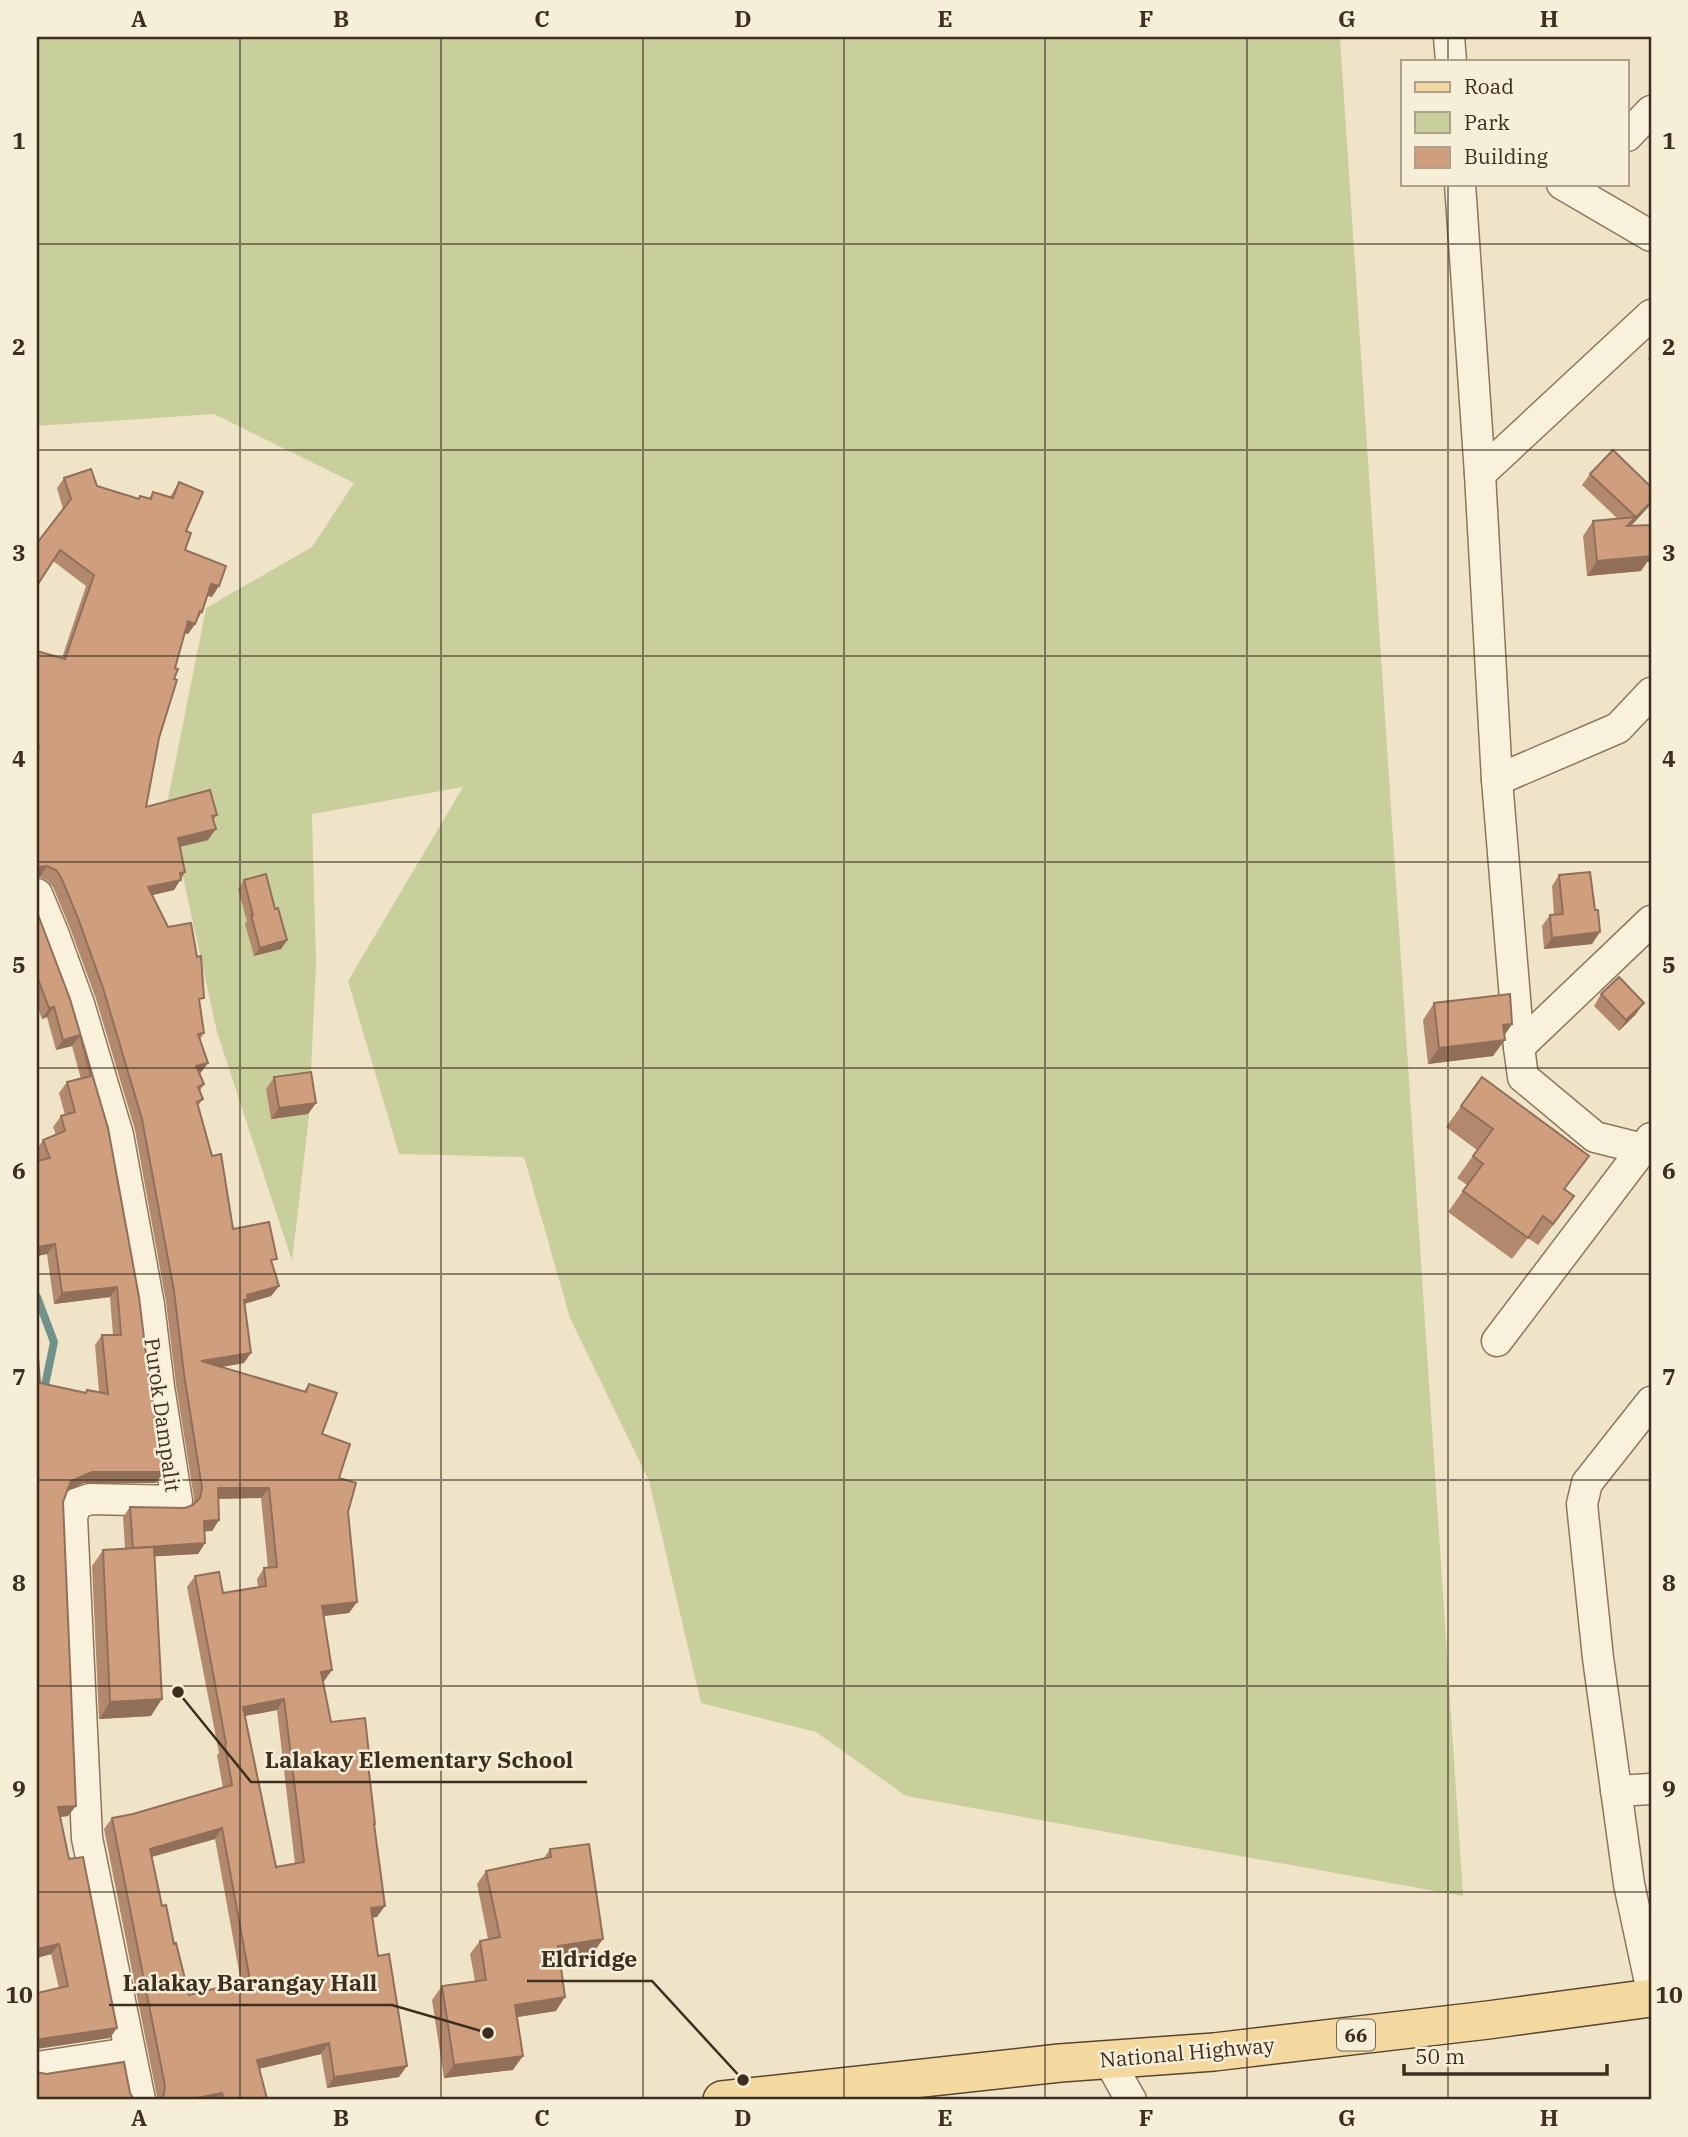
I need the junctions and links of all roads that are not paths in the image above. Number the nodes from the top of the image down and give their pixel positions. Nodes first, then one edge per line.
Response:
1 (1449, 37) edge
2 (1451, 60) edge
3 (1651, 111) edge
4 (1628, 135) edge
5 (1460, 186) edge
6 (1573, 186) edge
7 (1651, 236) edge
8 (1651, 316) edge
9 (1480, 474) junction
10 (1651, 693) edge
11 (1497, 780) junction
12 (37, 894) edge
13 (1651, 921) edge
14 (1519, 1047) junction
15 (1648, 1146) edge
16 (1497, 1341) dead end
17 (1651, 1402) edge
18 (1651, 1788) edge
19 (1616, 1791) junction
20 (1651, 1987) edge
21 (1651, 1998) edge
22 (129, 2053) junction
23 (1108, 2059) junction
24 (37, 2067) edge
25 (139, 2100) edge
26 (722, 2100) edge
27 (1131, 2100) edge

1 - 2 street
3 - 4 street
5 - 9 street
6 - 7 street
8 - 9 street
9 - 11 street
10 - 11 street
11 - 14 street
12 - 22 street, Purok Dampalit
13 - 14 street
14 - 15 street
15 - 16 street
17 - 19 street
18 - 19 street
19 - 20 street
21 - 23 main road, National Highway / 66
22 - 24 street
22 - 25 street, Purok Dampalit
23 - 26 main road, National Highway / 66
23 - 27 street

